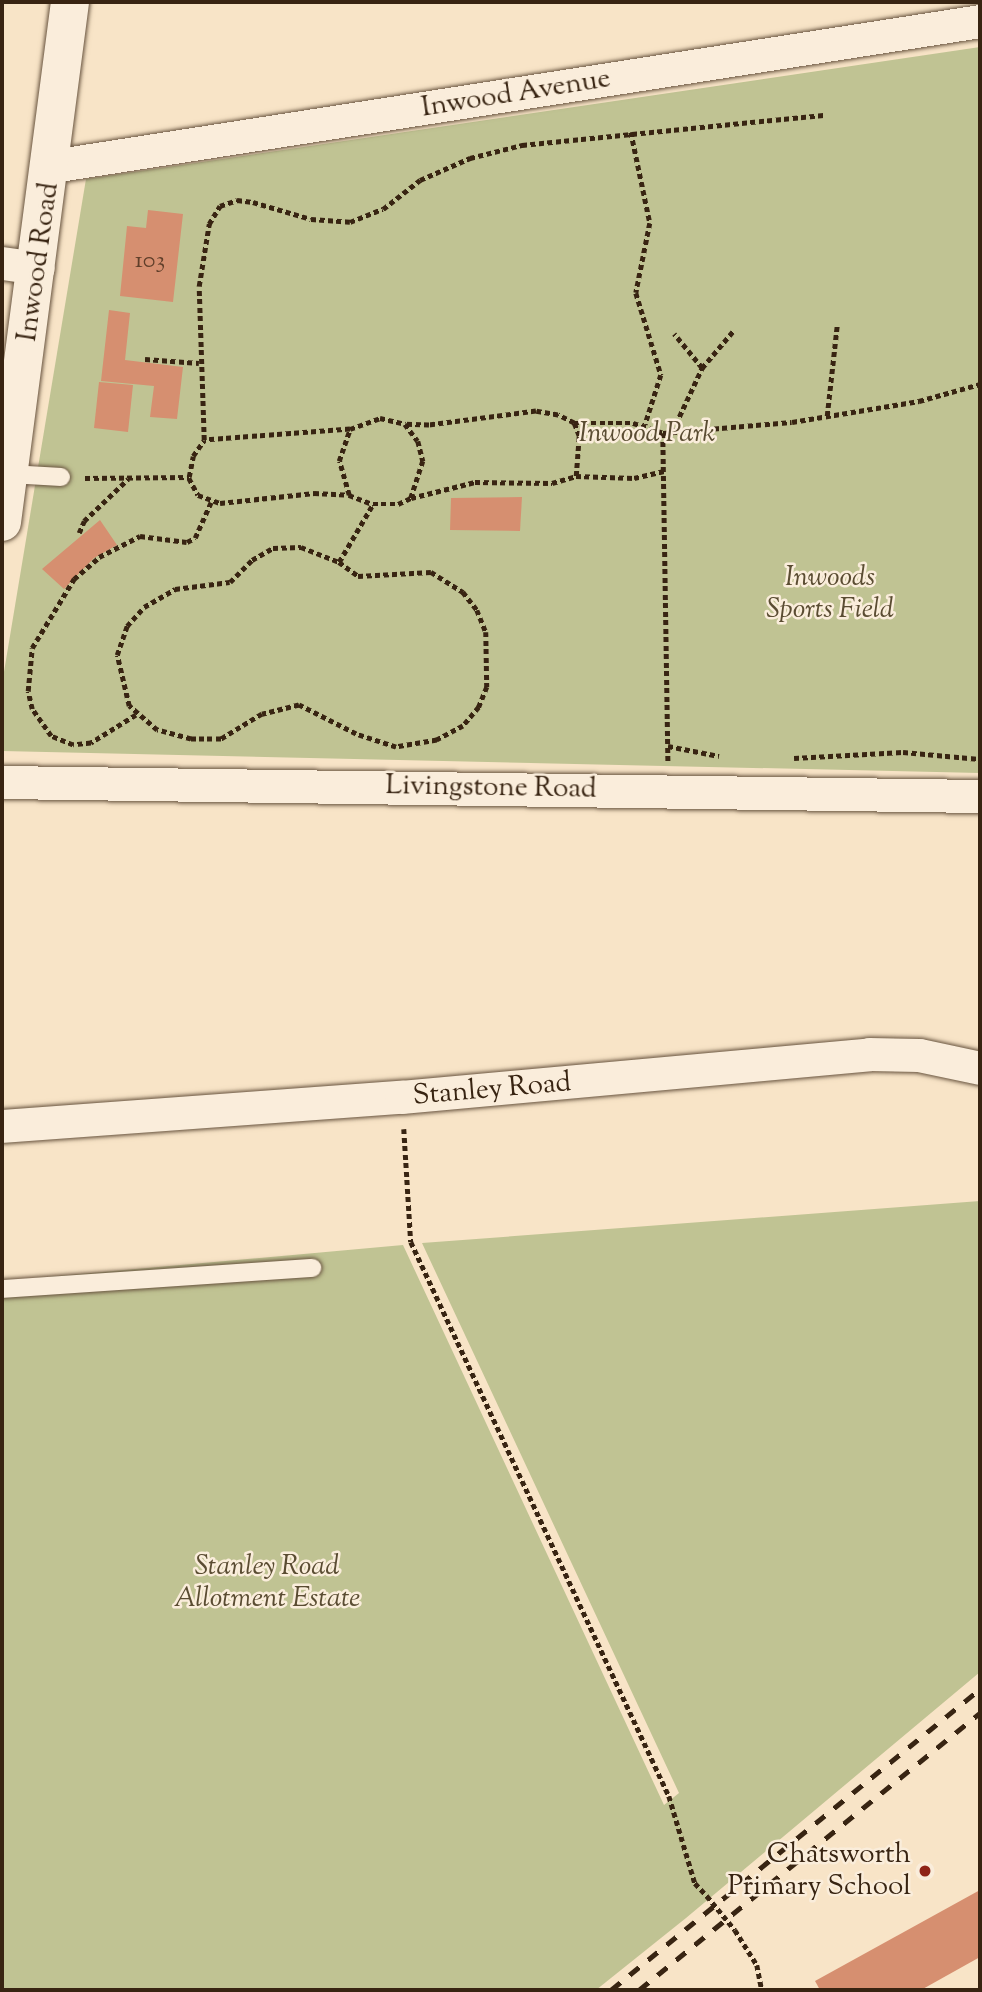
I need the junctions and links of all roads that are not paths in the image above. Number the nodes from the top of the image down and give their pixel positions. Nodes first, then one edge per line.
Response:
1 (70, 2) edge
2 (980, 21) edge
3 (52, 166) junction
4 (20, 266) edge
5 (10, 474) junction
6 (61, 477) road end
7 (2, 522) edge
8 (2, 782) edge
9 (980, 796) edge
10 (980, 1068) edge
11 (2, 1126) edge
12 (312, 1268) dead end
13 (2, 1289) edge

1 - 3 street, Inwood Road
2 - 3 street, Inwood Avenue
3 - 4 street, Inwood Road
4 - 5 street, Inwood Road
5 - 6 lane
5 - 7 street, Inwood Road
8 - 9 street, Livingstone Road
10 - 11 street, Stanley Road
12 - 13 lane

